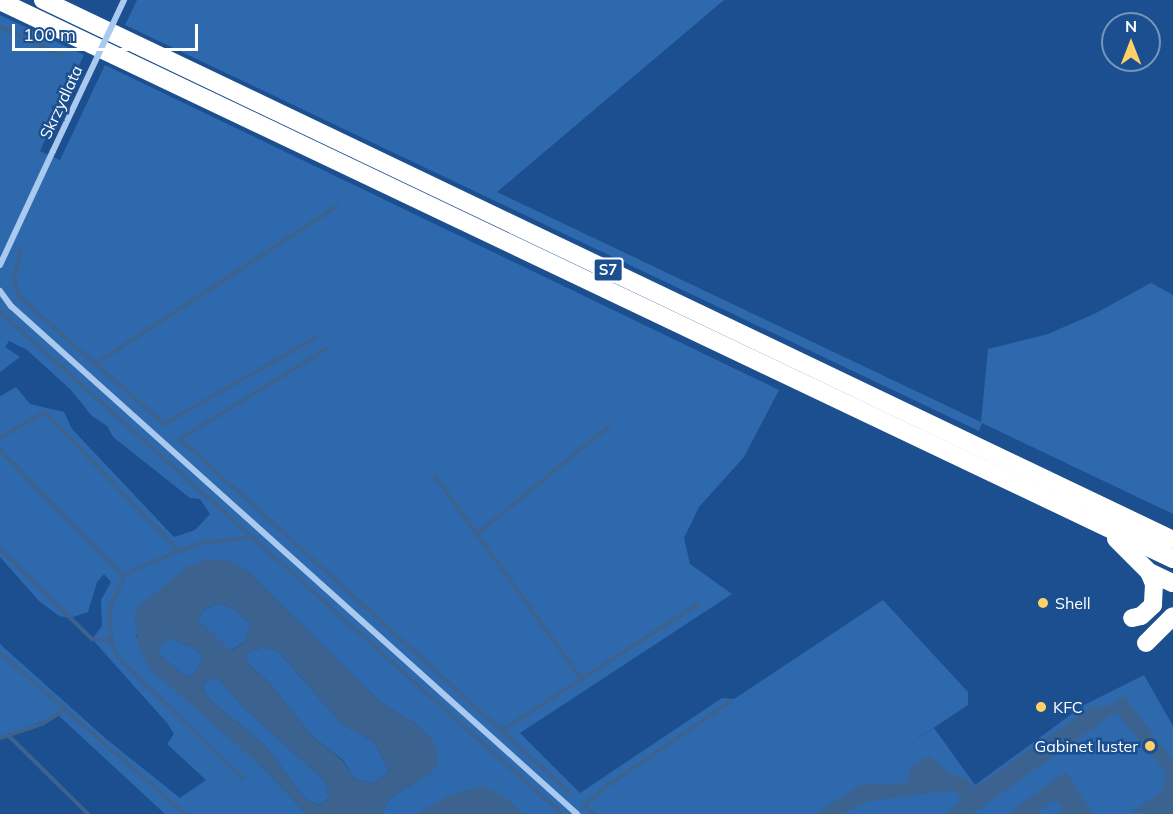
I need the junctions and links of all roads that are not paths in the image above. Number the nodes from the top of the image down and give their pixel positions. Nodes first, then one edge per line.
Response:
1 (43, 0) edge
2 (124, 0) edge
3 (0, 1) edge
4 (0, 266) edge
5 (0, 291) edge
6 (1099, 525) junction
7 (1173, 540) edge
8 (1173, 559) edge
9 (1149, 572) junction
10 (1173, 584) edge
11 (1173, 616) edge
12 (1132, 618) dead end
13 (1146, 643) dead end
14 (577, 814) edge

1 - 7 highway, S7
2 - 4 street, Skrzydlata, bridge
3 - 6 highway, S7
5 - 14 street
6 - 8 highway, S7
6 - 9 highway
9 - 10 highway
9 - 12 highway
11 - 13 highway

